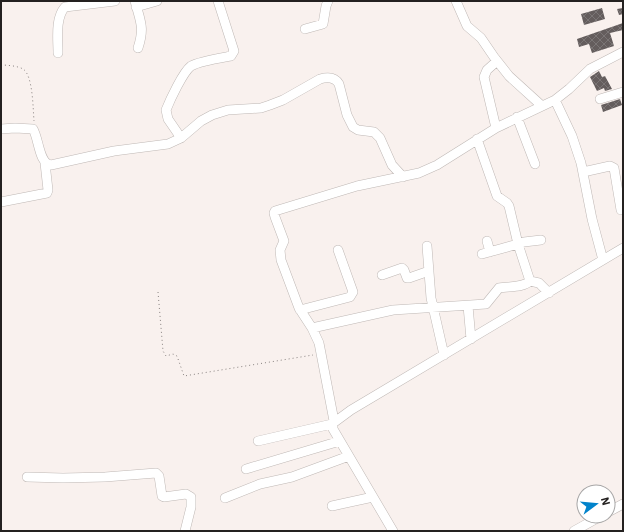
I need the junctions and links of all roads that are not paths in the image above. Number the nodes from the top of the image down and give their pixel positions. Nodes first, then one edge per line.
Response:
1 (115, 1) edge
2 (157, 1) edge
3 (218, 1) edge
4 (328, 1) edge
5 (456, 1) edge
6 (136, 4) edge
7 (305, 29) dead end
8 (138, 48) dead end
9 (623, 52) edge
10 (58, 53) dead end
11 (497, 61) junction
12 (623, 92) edge
13 (600, 99) dead end
14 (555, 100) junction
15 (542, 106) junction
16 (517, 117) junction
17 (496, 128) junction
18 (1, 129) edge
19 (181, 138) junction
20 (477, 139) junction
21 (45, 163) junction
22 (536, 164) dead end
23 (583, 172) junction
24 (404, 177) junction
25 (1, 202) edge
26 (621, 210) dead end
27 (541, 240) dead end
28 (487, 241) dead end
29 (518, 244) junction
30 (427, 246) dead end
31 (623, 248) edge
32 (338, 250) dead end
33 (603, 260) junction
34 (429, 271) junction
35 (382, 275) dead end
36 (530, 281) junction
37 (549, 293) junction
38 (468, 306) junction
39 (434, 307) junction
40 (300, 310) junction
41 (312, 328) junction
42 (471, 339) junction
43 (444, 355) junction
44 (333, 422) junction
45 (258, 441) dead end
46 (340, 441) junction
47 (349, 456) junction
48 (246, 469) dead end
49 (27, 477) dead end
50 (373, 497) junction
51 (225, 498) dead end
52 (332, 506) dead end
53 (587, 524) edge
54 (185, 531) edge
55 (393, 531) edge
56 (574, 531) edge

1 - 10 street
2 - 6 street
3 - 19 street
4 - 7 street
5 - 11 street
6 - 8 street
9 - 14 street
11 - 15 street
11 - 17 street
12 - 13 street
14 - 15 street
14 - 23 street
15 - 16 street
16 - 17 street
16 - 22 street
17 - 20 street
18 - 21 street
19 - 21 street
19 - 24 street
20 - 24 street
20 - 29 street
21 - 25 street
23 - 26 street
23 - 33 street
24 - 40 street
27 - 29 street
28 - 29 street
29 - 36 street
30 - 34 street
31 - 33 street
32 - 40 street
33 - 37 street
34 - 35 street
34 - 39 street
36 - 37 street
36 - 38 street
37 - 42 street
38 - 39 street
38 - 42 street
39 - 41 street
39 - 43 street
40 - 41 street
41 - 44 street
42 - 43 street
43 - 44 street
44 - 45 street
44 - 46 street
46 - 47 street
46 - 48 street
47 - 50 street
47 - 51 street
49 - 54 street
50 - 52 street
50 - 55 street
53 - 56 street

